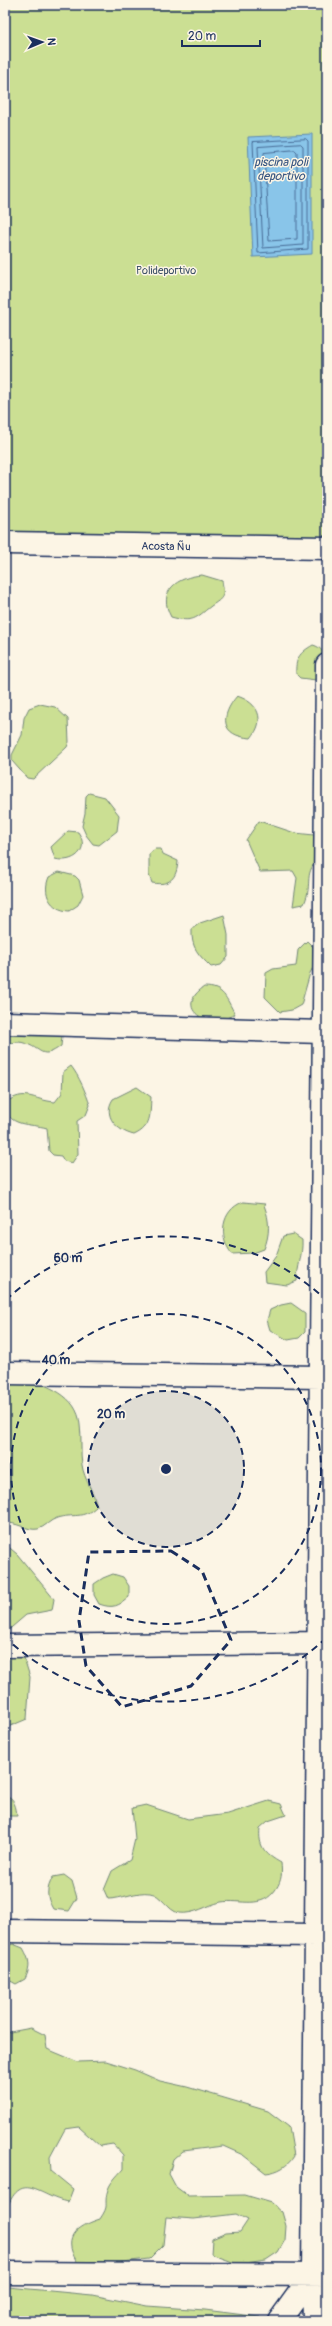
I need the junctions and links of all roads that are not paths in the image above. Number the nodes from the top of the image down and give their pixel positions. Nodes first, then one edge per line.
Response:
1 (5, 543) edge
2 (327, 548) edge
3 (327, 665) edge
4 (5, 1023) edge
5 (323, 1032) junction
6 (324, 1257) edge
7 (5, 1373) edge
8 (321, 1377) junction
9 (324, 1561) edge
10 (319, 1643) junction
11 (5, 1646) edge
12 (5, 1931) edge
13 (316, 1935) junction
14 (5, 2273) edge
15 (320, 2275) edge
16 (279, 2321) edge
17 (314, 2321) edge

1 - 2 street, Acosta Ñu
3 - 5 street
4 - 5 street
5 - 6 street
6 - 8 street
7 - 8 street
8 - 9 street
9 - 10 street
10 - 11 street
10 - 13 street
12 - 13 street
13 - 15 street
14 - 15 street
15 - 16 street
15 - 17 street

